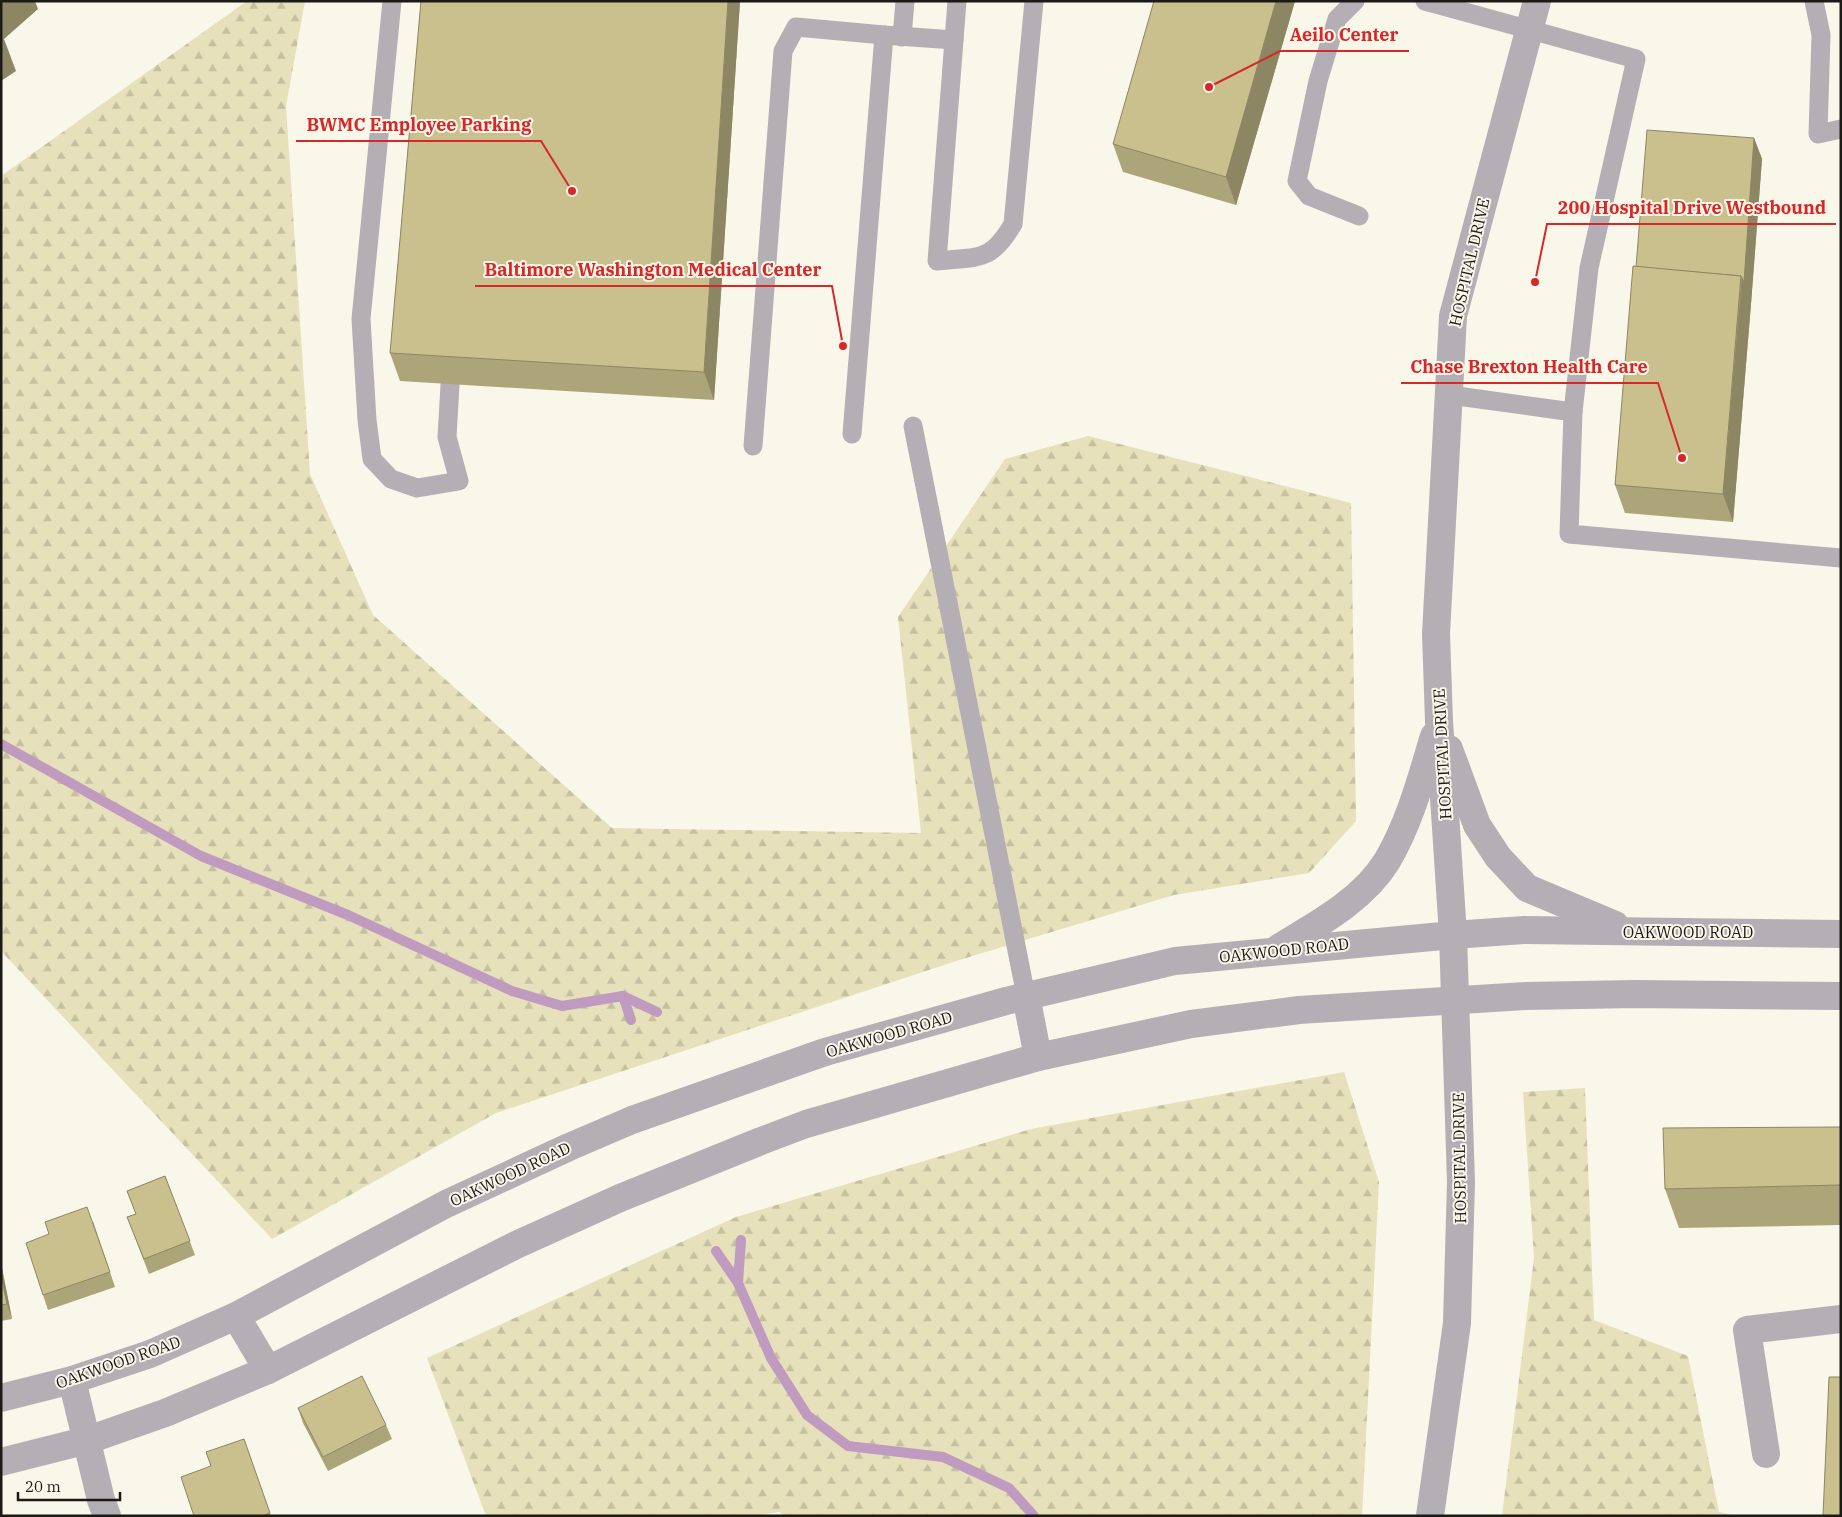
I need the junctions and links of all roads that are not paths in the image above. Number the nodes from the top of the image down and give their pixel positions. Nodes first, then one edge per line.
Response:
1 (392, 1) edge
2 (905, 1) edge
3 (956, 1) edge
4 (1034, 1) edge
5 (1355, 1) edge
6 (1425, 1) edge
7 (1537, 1) edge
8 (1814, 1) edge
9 (1528, 29) junction
10 (893, 36) junction
11 (954, 40) junction
12 (1841, 128) edge
13 (1358, 216) dead end
14 (450, 385) edge
15 (1450, 394) junction
16 (1573, 412) junction
17 (913, 426) dead end
18 (852, 434) dead end
19 (753, 446) dead end
20 (1841, 558) edge
21 (1439, 720) junction
22 (1633, 932) junction
23 (1841, 934) edge
24 (1453, 935) junction
25 (1274, 951) junction
26 (1026, 996) junction
27 (1841, 996) edge
28 (1455, 1000) junction
29 (1038, 1057) junction
30 (236, 1316) junction
31 (1841, 1319) edge
32 (268, 1370) junction
33 (72, 1380) junction
34 (1, 1398) edge
35 (88, 1440) junction
36 (1766, 1454) dead end
37 (1, 1462) edge
38 (107, 1516) edge
39 (1430, 1516) edge

1 - 14 lane
2 - 10 lane
3 - 11 lane
4 - 11 lane
5 - 13 lane
6 - 9 lane
7 - 9 street, HOSPITAL DRIVE
8 - 12 lane
9 - 15 street, HOSPITAL DRIVE
9 - 16 lane
10 - 11 lane
10 - 18 lane
10 - 19 lane
15 - 16 lane
15 - 21 street, HOSPITAL DRIVE
16 - 20 lane
17 - 26 lane
21 - 22 street
21 - 24 street, HOSPITAL DRIVE
21 - 25 street
22 - 23 street, OAKWOOD ROAD
22 - 24 street, OAKWOOD ROAD
24 - 25 street, OAKWOOD ROAD
24 - 28 street, HOSPITAL DRIVE
25 - 26 street, OAKWOOD ROAD
26 - 29 street
26 - 30 street, OAKWOOD ROAD
27 - 28 street
28 - 29 street
28 - 39 street, HOSPITAL DRIVE
29 - 32 street
30 - 32 street
30 - 33 street, OAKWOOD ROAD
31 - 36 street
32 - 35 street
33 - 34 street, OAKWOOD ROAD
33 - 35 street
35 - 37 street
35 - 38 street

